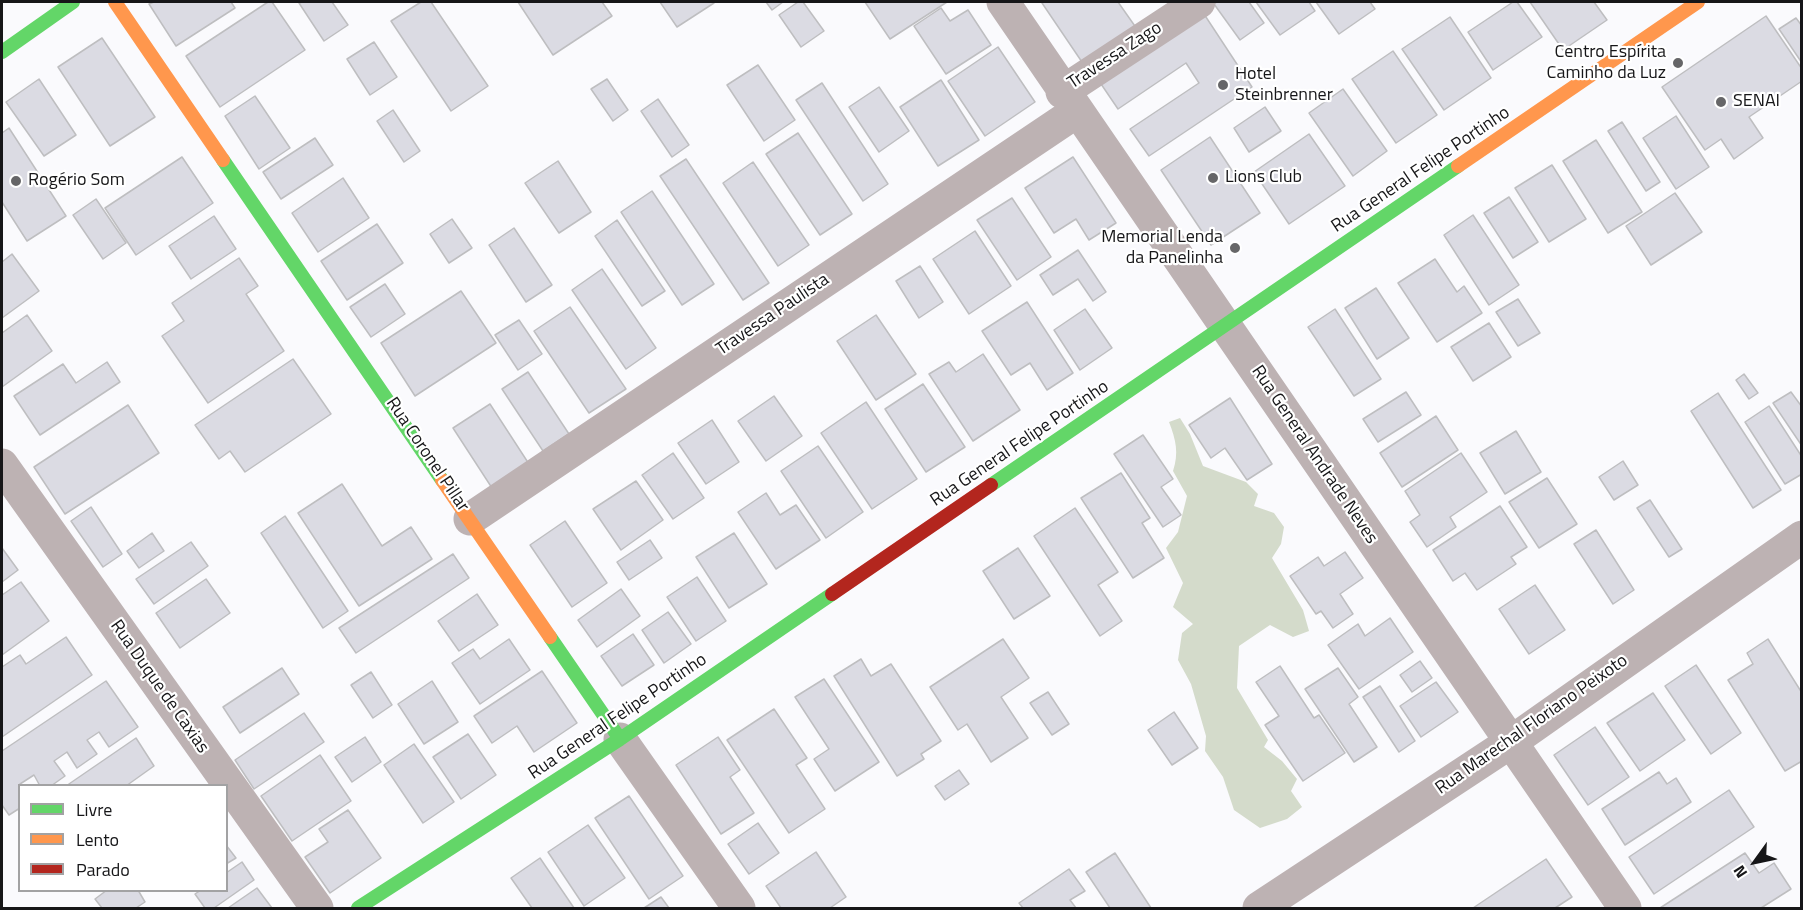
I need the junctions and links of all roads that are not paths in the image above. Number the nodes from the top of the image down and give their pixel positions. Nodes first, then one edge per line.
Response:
1 (73, 2) edge
2 (115, 2) edge
3 (1003, 2) edge
4 (1198, 2) edge
5 (1698, 2) edge
6 (2, 52) edge
7 (1069, 102) junction
8 (1227, 325) junction
9 (2, 465) edge
10 (470, 519) junction
11 (1802, 537) edge
12 (620, 739) junction
13 (1511, 742) junction
14 (317, 909) edge
15 (358, 909) edge
16 (739, 909) edge
17 (1259, 909) edge
18 (1625, 909) edge

1 - 6 street
2 - 10 street, Rua Coronel Pillar
3 - 7 street, Rua General Andrade Neves
4 - 7 street, Travessa Zago
5 - 8 street, Rua General Felipe Portinho
7 - 8 street, Rua General Andrade Neves
7 - 10 street, Travessa Paulista
8 - 12 street, Rua General Felipe Portinho
8 - 13 street, Rua General Andrade Neves
9 - 14 street, Rua Duque de Caxias
10 - 12 street, Rua Coronel Pillar
11 - 13 street, Rua Marechal Floriano Peixoto
12 - 15 street, Rua General Felipe Portinho
12 - 16 street, Rua Coronel Pillar
13 - 17 street, Rua Marechal Floriano Peixoto
13 - 18 street, Rua General Andrade Neves

